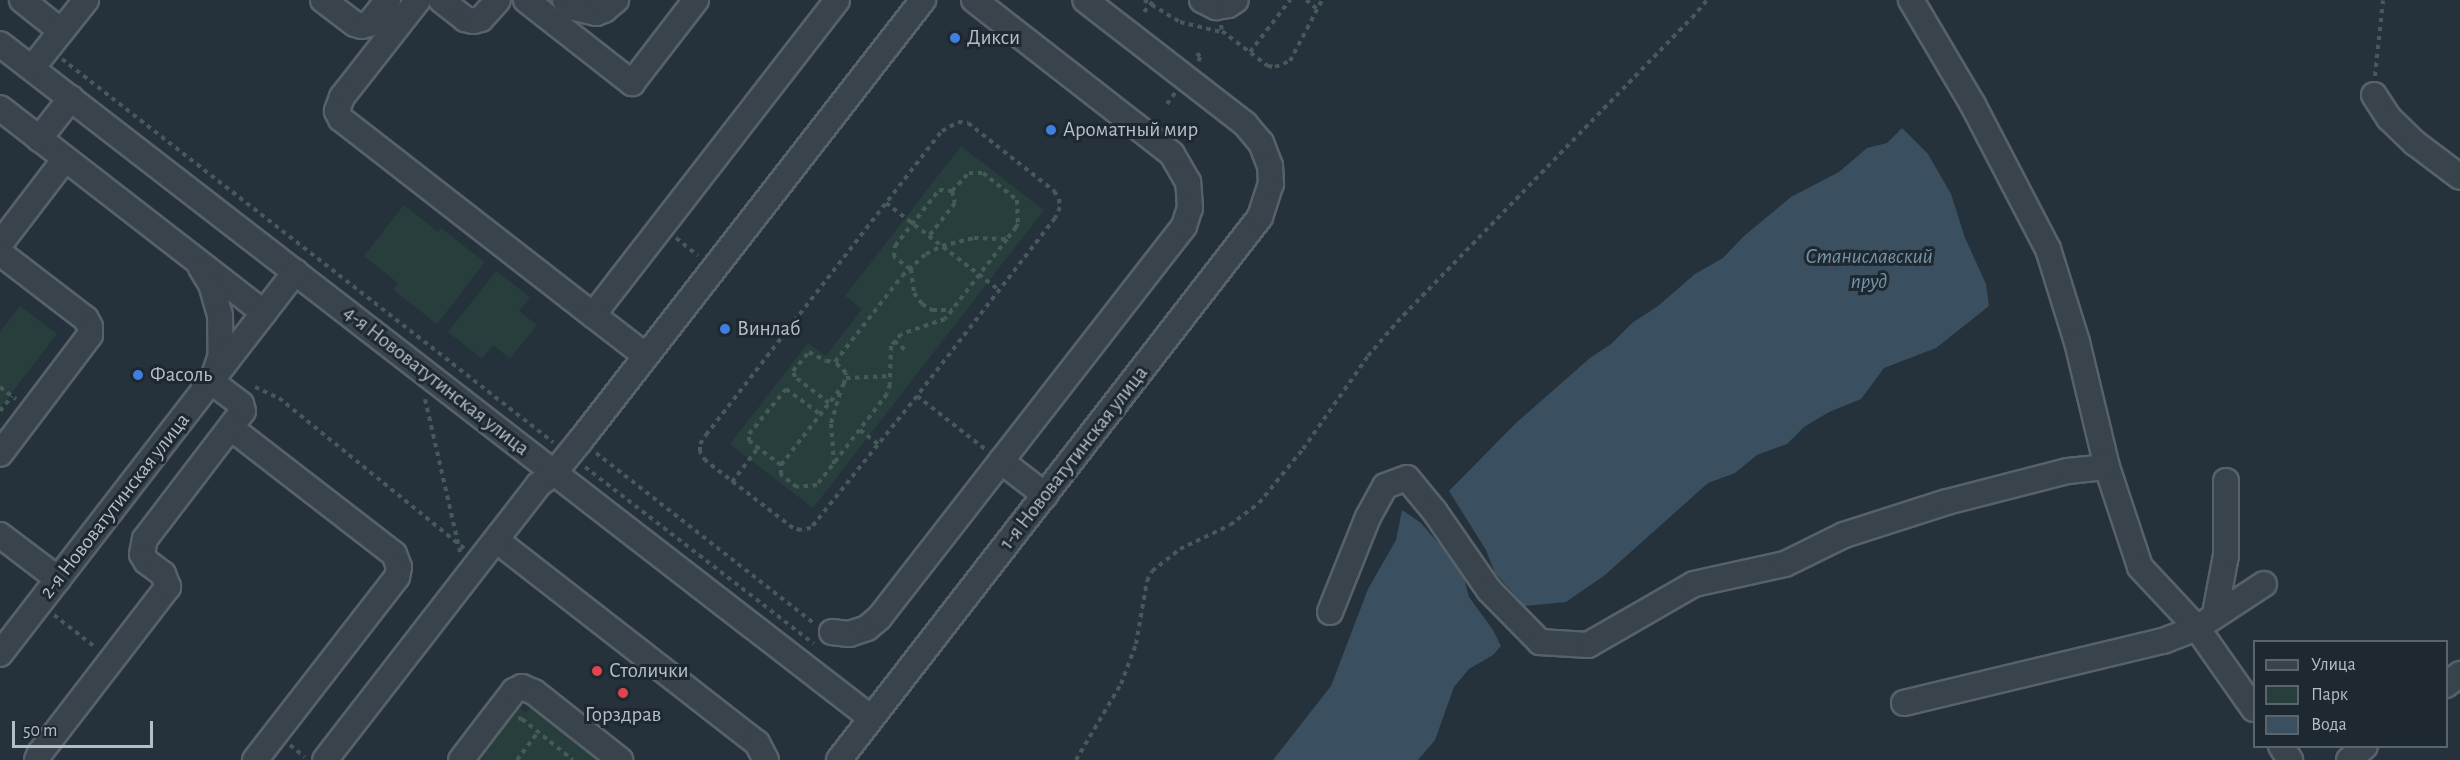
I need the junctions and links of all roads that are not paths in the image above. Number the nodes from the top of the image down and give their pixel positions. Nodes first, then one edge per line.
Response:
1 (22, 0) edge
2 (86, 0) edge
3 (323, 0) edge
4 (388, 0) edge
5 (418, 0) edge
6 (441, 0) edge
7 (498, 0) edge
8 (526, 0) edge
9 (565, 0) edge
10 (616, 0) edge
11 (696, 0) edge
12 (837, 0) edge
13 (923, 0) edge
14 (974, 0) edge
15 (1085, 0) edge
16 (1911, 0) edge
17 (54, 39) junction
18 (0, 44) edge
19 (32, 68) junction
20 (2374, 95) road end
21 (71, 98) junction
22 (3, 117) edge
23 (39, 139) junction
24 (65, 159) junction
25 (2460, 177) edge
26 (3, 259) edge
27 (197, 261) junction
28 (295, 272) junction
29 (264, 313) junction
30 (593, 315) junction
31 (646, 356) junction
32 (212, 380) junction
33 (231, 428) junction
34 (0, 454) edge
35 (568, 456) junction
36 (1001, 461) junction
37 (2107, 467) junction
38 (2226, 481) dead end
39 (1045, 495) junction
40 (0, 535) edge
41 (495, 540) junction
42 (58, 579) junction
43 (2264, 584) dead end
44 (1330, 612) dead end
45 (2206, 621) junction
46 (826, 641) road end
47 (0, 654) edge
48 (1904, 703) dead end
49 (2253, 707) edge
50 (872, 718) junction
51 (2365, 748) edge
52 (37, 760) edge
53 (255, 760) edge
54 (325, 760) edge
55 (461, 760) edge
56 (620, 760) edge
57 (766, 760) edge
58 (839, 760) edge
59 (2349, 760) edge

1 - 17 street
2 - 17 street
3 - 4 street
5 - 30 street
6 - 7 street
8 - 11 street
9 - 10 street
12 - 30 street
13 - 31 street
14 - 36 street
15 - 39 street, 1-я Нововатутинская улица
16 - 37 street
17 - 19 street
18 - 19 street, 4-я Нововатутинская улица
19 - 21 street, 4-я Нововатутинская улица
20 - 25 street
21 - 23 street
21 - 28 street, 4-я Нововатутинская улица
22 - 23 street
23 - 24 street
24 - 26 street
24 - 27 street
26 - 34 street
27 - 29 street
27 - 32 street
28 - 29 street, 2-я Нововатутинская улица
28 - 35 street, 4-я Нововатутинская улица
29 - 32 street, 2-я Нововатутинская улица
30 - 31 street
31 - 35 street
32 - 33 street
32 - 42 street, 2-я Нововатутинская улица
33 - 52 street
33 - 53 street
35 - 41 street
35 - 50 street, 4-я Нововатутинская улица
36 - 39 street
36 - 46 street
37 - 44 street
37 - 45 street
38 - 45 street
39 - 50 street, 1-я Нововатутинская улица
40 - 42 street
41 - 54 street
41 - 57 street
42 - 47 street, 2-я Нововатутинская улица
43 - 45 street
45 - 48 street
45 - 49 street
50 - 58 street, 1-я Нововатутинская улица
51 - 59 street
55 - 56 street

